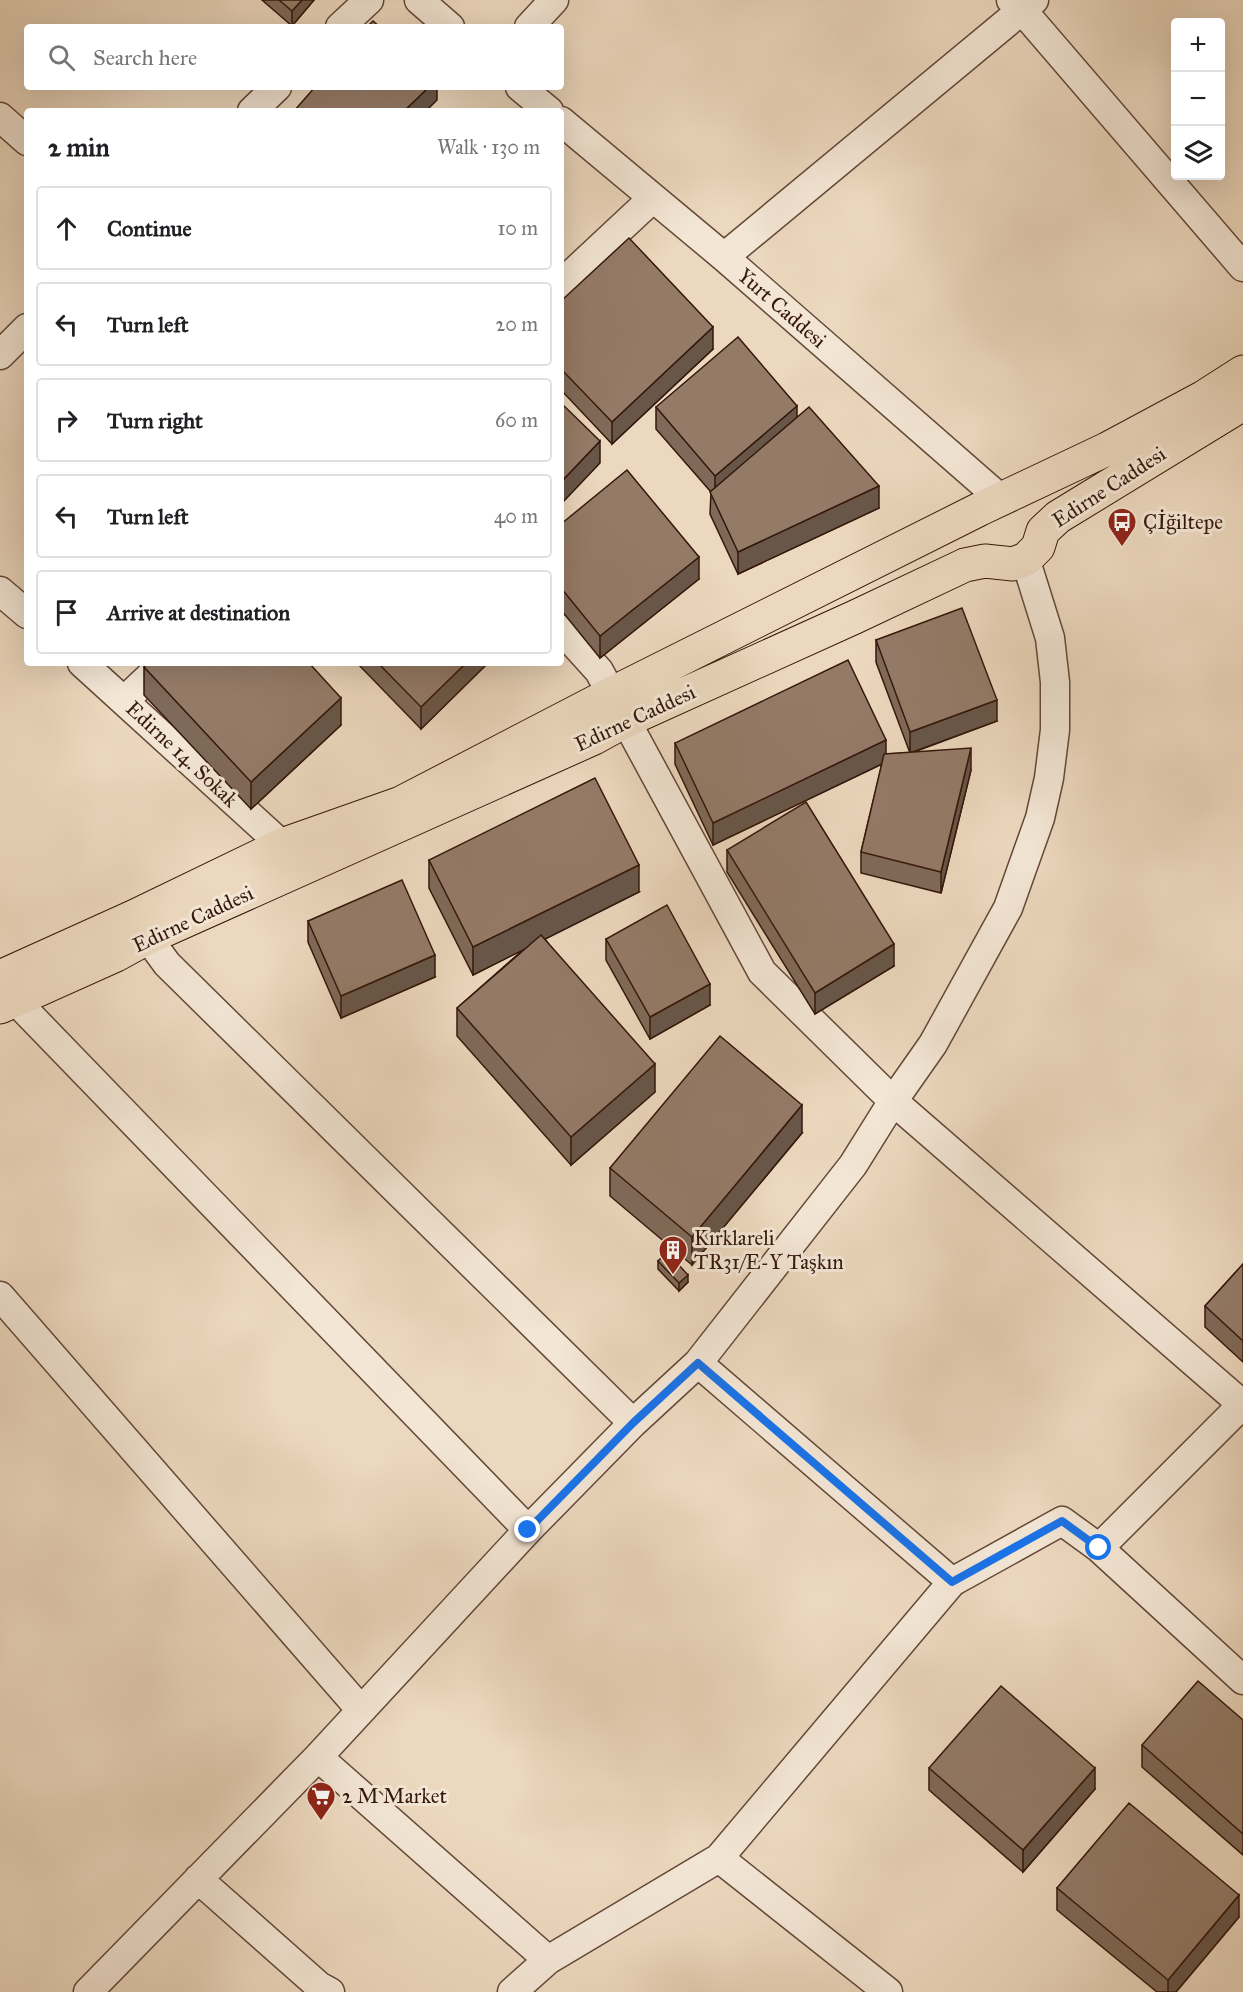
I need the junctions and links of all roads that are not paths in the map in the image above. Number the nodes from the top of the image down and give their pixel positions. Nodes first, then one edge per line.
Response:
1 (369, 0) edge
2 (419, 0) edge
3 (554, 0) edge
4 (1022, 3) edge
5 (343, 24) edge
6 (447, 24) edge
7 (532, 24) edge
8 (274, 90) edge
9 (524, 90) edge
10 (255, 108) edge
11 (545, 108) edge
12 (0, 117) edge
13 (564, 124) edge
14 (24, 138) edge
15 (653, 198) junction
16 (724, 258) junction
17 (1243, 267) edge
18 (564, 281) edge
19 (24, 331) edge
20 (0, 355) edge
21 (1243, 372) edge
22 (1243, 404) edge
23 (995, 502) junction
24 (1034, 546) junction
25 (985, 561) junction
26 (0, 591) edge
27 (24, 611) edge
28 (564, 632) edge
29 (85, 666) edge
30 (161, 666) edge
31 (125, 700) junction
32 (618, 707) junction
33 (282, 845) junction
34 (140, 928) junction
35 (5, 995) edge
36 (893, 1101) junction
37 (0, 1296) edge
38 (698, 1363) junction
39 (1243, 1405) edge
40 (633, 1423) junction
41 (528, 1530) junction
42 (1099, 1548) junction
43 (952, 1582) junction
44 (1243, 1680) edge
45 (361, 1710) junction
46 (318, 1756) junction
47 (718, 1858) junction
48 (198, 1880) junction
49 (548, 1960) junction
50 (320, 1990) edge
51 (88, 1992) edge
52 (512, 1992) edge
53 (888, 1992) edge

1 - 5 street
2 - 6 street
3 - 7 street
4 - 16 street
4 - 17 street
8 - 10 street
9 - 11 street
12 - 14 street
13 - 15 street, Yurt Caddesi
15 - 16 street, Yurt Caddesi
15 - 18 street
16 - 23 street, Yurt Caddesi
19 - 20 street
21 - 23 highway, Edirne Caddesi
22 - 24 highway, Edirne Caddesi
23 - 24 highway
23 - 25 highway
23 - 32 highway, Edirne Caddesi
24 - 25 highway, Edirne Caddesi
24 - 36 street
25 - 32 highway, Edirne Caddesi
26 - 27 street
28 - 32 street
29 - 31 street, Edirne 14. Sokak
30 - 31 street
31 - 33 street, Edirne 14. Sokak
32 - 33 highway, Edirne Caddesi
32 - 34 highway, Edirne Caddesi
32 - 36 street
33 - 34 highway, Edirne Caddesi
34 - 35 highway, Edirne Caddesi
34 - 40 street
35 - 41 street
36 - 38 street
36 - 39 street
37 - 45 street
38 - 40 street
38 - 43 street
39 - 42 street
40 - 41 street
41 - 45 street
42 - 43 street
42 - 44 street
43 - 47 street
45 - 46 street
46 - 48 street
46 - 49 street
47 - 49 street
47 - 53 street
48 - 50 street
48 - 51 street
49 - 52 street

